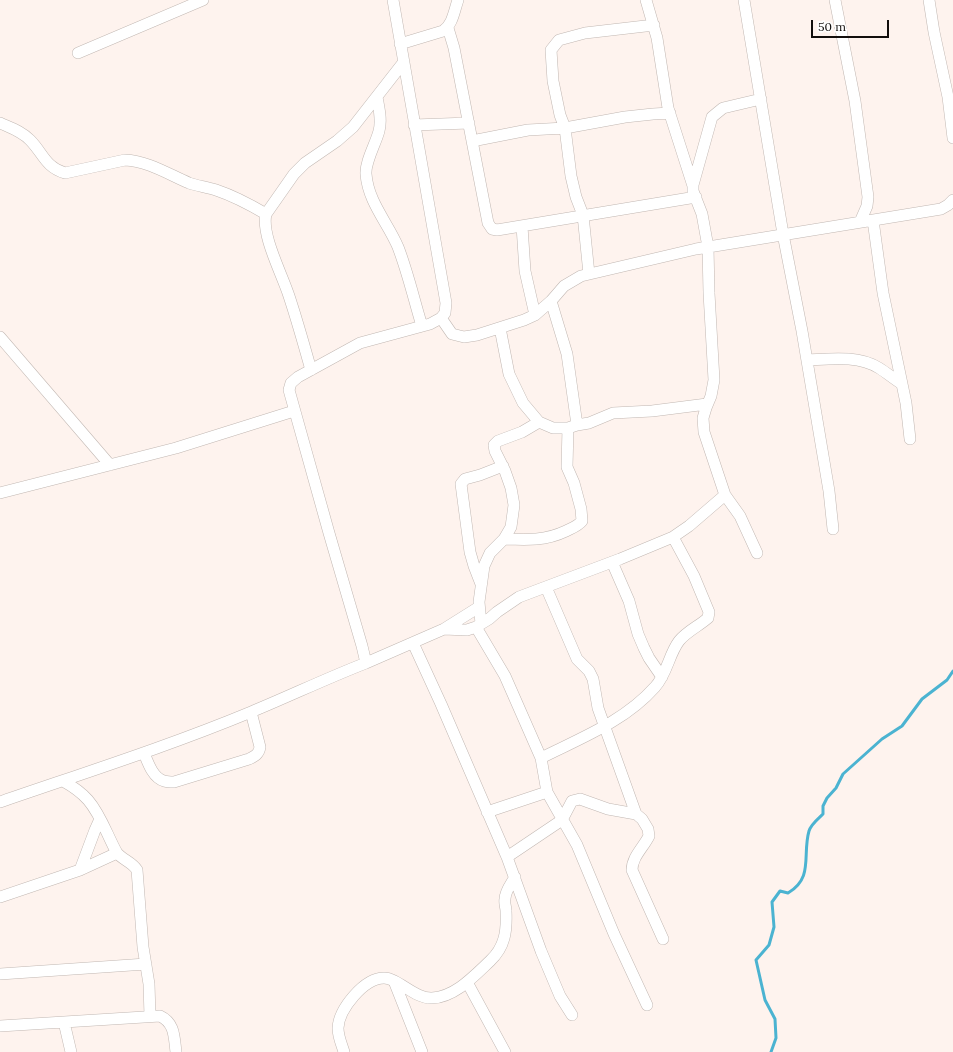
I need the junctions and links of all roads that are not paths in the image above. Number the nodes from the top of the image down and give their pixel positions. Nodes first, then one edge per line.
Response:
1 (203, 0) edge
2 (392, 0) edge
3 (458, 0) edge
4 (646, 0) edge
5 (744, 0) edge
6 (836, 0) edge
7 (929, 0) edge
8 (654, 25) junction
9 (448, 28) junction
10 (400, 44) junction
11 (78, 53) dead end
12 (403, 63) junction
13 (377, 97) junction
14 (761, 99) junction
15 (670, 114) junction
16 (0, 123) edge
17 (469, 123) junction
18 (414, 125) junction
19 (565, 128) junction
20 (953, 138) edge
21 (472, 141) junction
22 (694, 191) junction
23 (953, 200) edge
24 (266, 214) junction
25 (583, 215) junction
26 (873, 220) junction
27 (860, 222) junction
28 (522, 226) junction
29 (783, 234) junction
30 (708, 247) junction
31 (589, 274) junction
32 (551, 301) junction
33 (535, 315) junction
34 (441, 318) junction
35 (422, 326) junction
36 (500, 328) junction
37 (0, 337) edge
38 (806, 360) junction
39 (311, 370) junction
40 (902, 384) junction
41 (707, 404) junction
42 (294, 411) junction
43 (539, 422) junction
44 (572, 427) junction
45 (910, 439) dead end
46 (110, 465) junction
47 (502, 466) junction
48 (0, 493) edge
49 (725, 495) junction
50 (833, 529) dead end
51 (673, 537) junction
52 (504, 539) junction
53 (470, 552) junction
54 (757, 553) dead end
55 (488, 557) junction
56 (612, 562) junction
57 (481, 584) junction
58 (546, 587) junction
59 (479, 607) junction
60 (478, 626) junction
61 (444, 629) junction
62 (413, 643) junction
63 (366, 663) junction
64 (662, 677) junction
65 (251, 712) junction
66 (605, 726) junction
67 (144, 753) junction
68 (541, 758) junction
69 (63, 781) junction
70 (547, 792) junction
71 (0, 802) edge
72 (487, 812) junction
73 (636, 814) junction
74 (100, 818) junction
75 (562, 820) junction
76 (117, 853) junction
77 (507, 857) junction
78 (80, 870) junction
79 (515, 877) junction
80 (0, 898) edge
81 (663, 939) dead end
82 (146, 964) junction
83 (0, 974) edge
84 (394, 981) junction
85 (467, 982) junction
86 (647, 1005) dead end
87 (572, 1015) dead end
88 (150, 1016) junction
89 (64, 1022) junction
90 (0, 1026) edge
91 (71, 1052) edge
92 (176, 1052) edge
93 (344, 1052) edge
94 (422, 1052) edge
95 (505, 1052) edge

1 - 11 street
2 - 10 street
3 - 9 street
4 - 8 street
5 - 14 street
6 - 27 street
7 - 20 street
8 - 15 street
8 - 19 street
9 - 10 street
9 - 17 street
10 - 12 street
12 - 13 street
12 - 18 street
13 - 24 street
13 - 35 street
14 - 22 street
14 - 29 street
15 - 19 street
15 - 22 street
16 - 24 street
17 - 18 street
17 - 21 street
18 - 34 street
19 - 21 street
19 - 25 street
21 - 28 street
22 - 25 street
22 - 30 street
23 - 26 street
24 - 39 street
25 - 28 street
25 - 31 street
26 - 27 street
26 - 40 street
27 - 29 street
28 - 33 street
29 - 30 street
29 - 38 street
30 - 31 street
30 - 41 street
31 - 32 street
32 - 33 street
32 - 44 street
33 - 36 street
34 - 35 street
34 - 36 street
35 - 39 street
36 - 43 street
37 - 46 street
38 - 40 street
38 - 50 street
39 - 42 street
40 - 45 street
41 - 44 street
41 - 49 street
42 - 46 street
42 - 63 street
43 - 44 street
43 - 47 street
44 - 52 street
46 - 48 street
47 - 52 street
47 - 53 street
49 - 51 street
49 - 54 street
51 - 56 street
51 - 64 street
52 - 55 street
53 - 55 street
53 - 57 street
55 - 57 street
56 - 58 street
56 - 64 street
57 - 59 street
58 - 60 street
58 - 66 street
59 - 60 street
59 - 61 street
60 - 61 street
60 - 68 street
61 - 62 street
62 - 63 street
62 - 72 street
63 - 65 street
64 - 66 street
65 - 67 street
65 - 67 street
66 - 68 street
66 - 73 street
67 - 69 street
68 - 70 street
69 - 71 street
69 - 74 street
70 - 72 street
70 - 75 street
72 - 77 street
73 - 75 street
73 - 81 street
74 - 76 street
74 - 78 street
75 - 77 street
75 - 86 street
76 - 78 street
76 - 82 street
77 - 79 street
78 - 80 street
79 - 85 street
79 - 87 street
82 - 83 street
82 - 88 street
84 - 85 street
84 - 93 street
84 - 94 street
85 - 95 street
88 - 89 street
88 - 92 street
89 - 90 street
89 - 91 street

